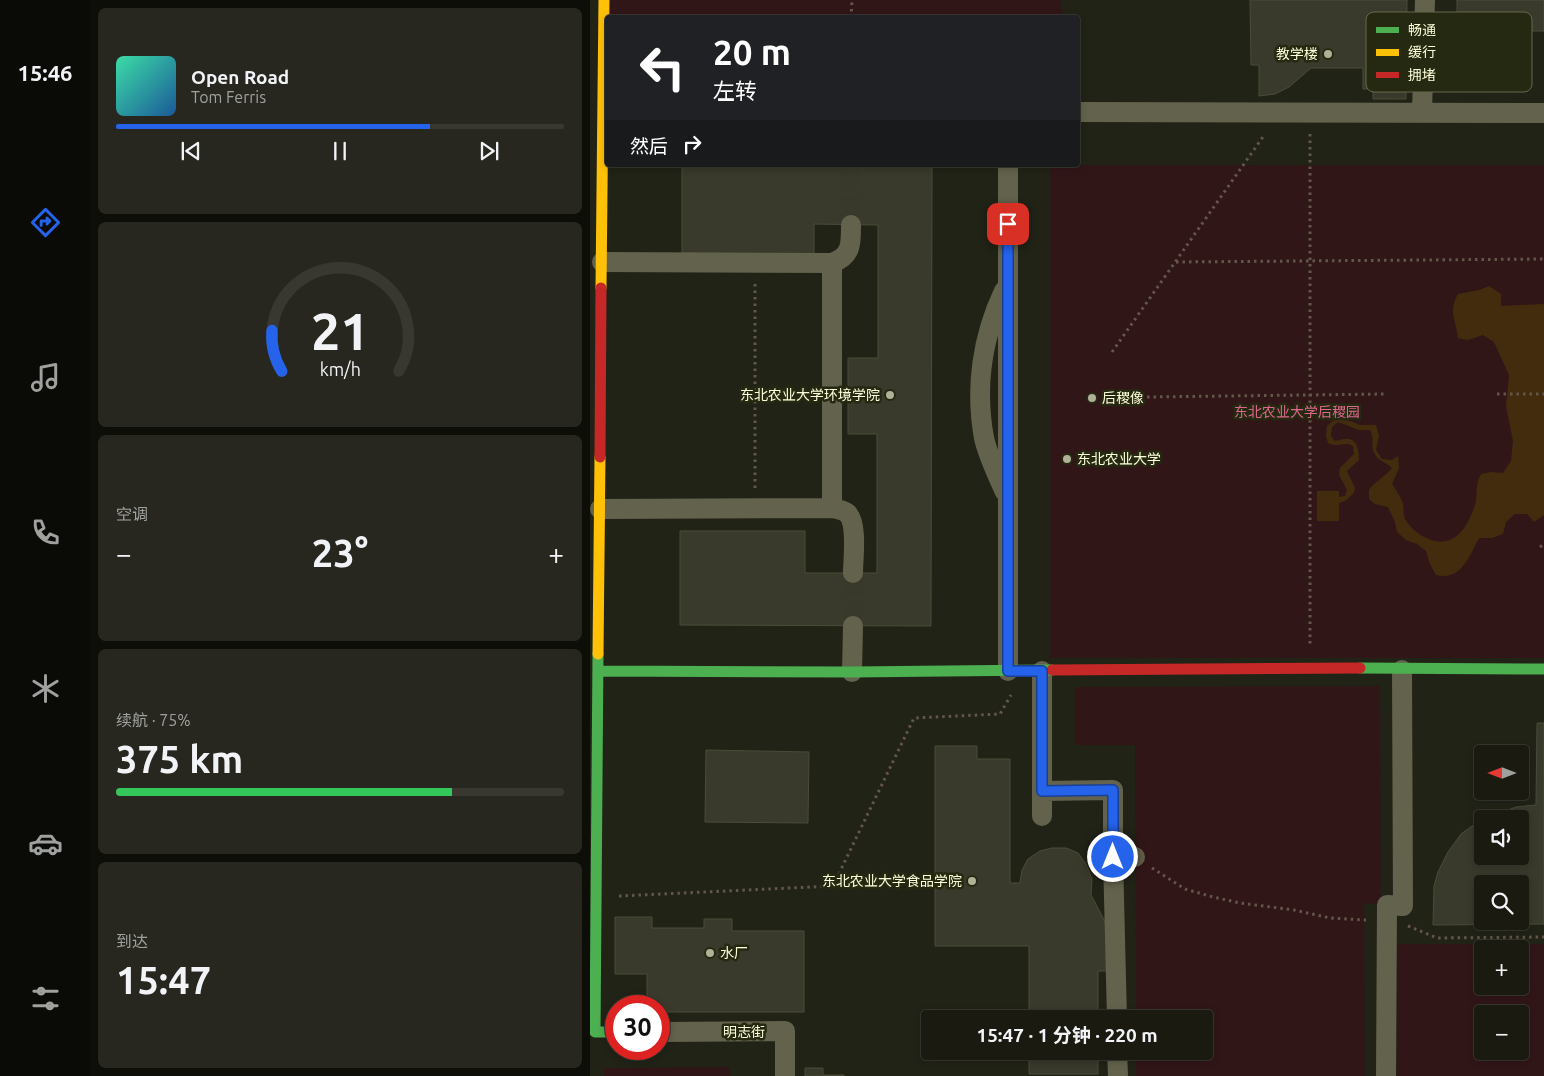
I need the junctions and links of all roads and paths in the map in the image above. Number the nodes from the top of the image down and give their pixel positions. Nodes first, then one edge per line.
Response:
1 (604, 0) edge
2 (852, 0) edge
3 (852, 15) edge
4 (1423, 92) edge
5 (605, 108) edge
6 (1080, 112) edge
7 (1280, 112) junction
8 (1310, 113) junction
9 (1422, 113) junction
10 (1544, 113) edge
11 (1008, 167) edge
12 (596, 190) edge
13 (851, 225) tunnel mouth
14 (1544, 259) edge
15 (1310, 261) junction
16 (602, 262) junction
17 (1176, 262) junction
18 (755, 263) junction
19 (832, 263) junction
20 (1008, 283) junction
21 (1112, 352) dead end
22 (1386, 394) dead end
23 (1497, 394) dead end
24 (1544, 394) edge
25 (1310, 395) junction
26 (1147, 397) dead end
27 (1008, 498) junction
28 (755, 508) junction
29 (832, 508) junction
30 (600, 509) junction
31 (1544, 544) edge
32 (1540, 548) dead end
33 (853, 572) tunnel mouth
34 (594, 595) edge
35 (853, 626) tunnel mouth
36 (1310, 668) junction
37 (1402, 670) junction
38 (1544, 670) edge
39 (598, 671) junction
40 (1025, 671) junction
41 (852, 672) junction
42 (1042, 791) junction
43 (1042, 816) dead end
44 (1135, 856) joint
45 (1113, 857) junction
46 (593, 897) edge
47 (1387, 917) junction
48 (1544, 937) edge
49 (592, 948) edge
50 (1117, 1010) edge
51 (605, 1032) edge
52 (670, 1032) edge
53 (1117, 1060) edge
54 (785, 1076) edge
55 (1118, 1076) edge
56 (1386, 1076) edge

1 - 5 street
2 - 3 path
4 - 9 street
5 - 12 street
6 - 7 street
7 - 8 street
7 - 17 path
8 - 9 street
8 - 15 path
9 - 10 street
11 - 20 street
12 - 16 street
13 - 19 street
14 - 15 path
15 - 17 path
15 - 25 path
16 - 18 street
16 - 30 street
17 - 21 path
18 - 19 street
18 - 28 path
19 - 29 street
20 - 27 street
20 - 27 street
22 - 25 path
23 - 24 path
25 - 26 path
25 - 36 path
27 - 40 street
28 - 29 street
28 - 30 street
29 - 33 street
30 - 34 street
31 - 32 path
34 - 39 street
35 - 41 street
36 - 37 street
36 - 40 street
37 - 38 street
37 - 47 street
39 - 41 street
39 - 46 street
40 - 41 street
40 - 42 street
40 - 46 path
42 - 43 street
42 - 45 street
44 - 45 street
44 - 47 path
45 - 50 street
46 - 49 street
47 - 48 path
47 - 56 street
49 - 51 street
52 - 54 street, 明志街
53 - 55 street

